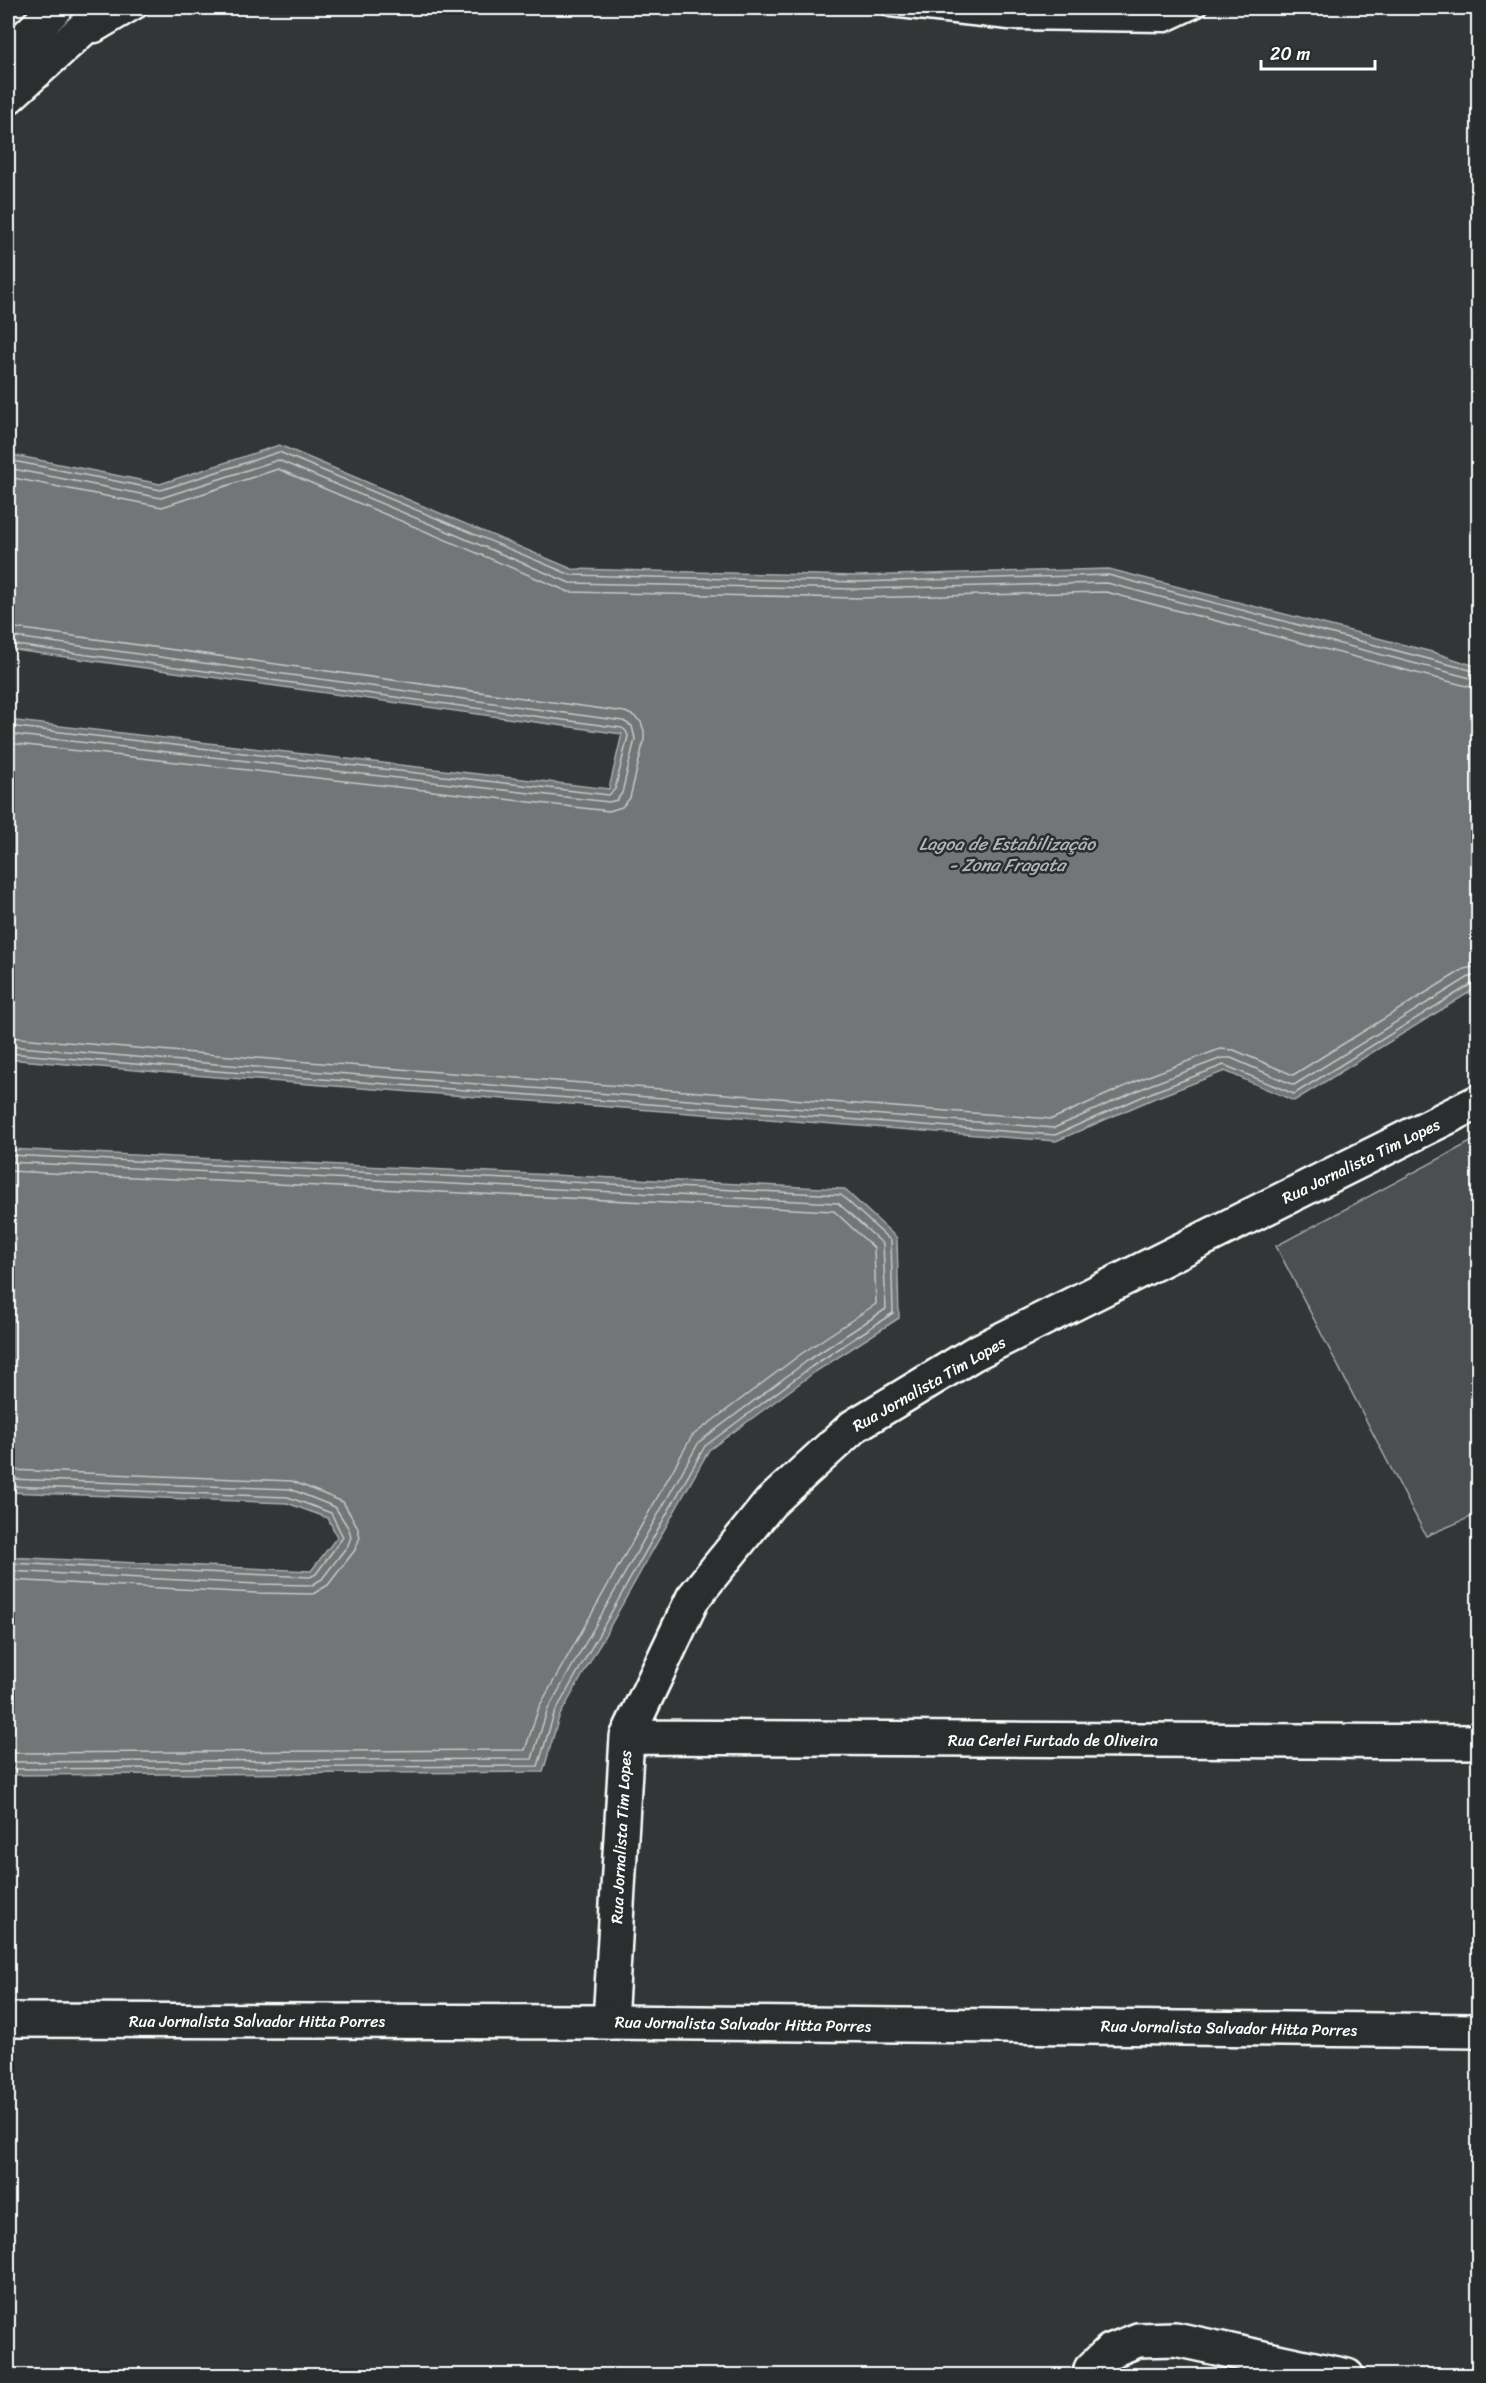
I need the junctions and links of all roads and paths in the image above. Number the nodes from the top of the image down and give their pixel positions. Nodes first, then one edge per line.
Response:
1 (56, 8) edge
2 (106, 8) edge
3 (140, 8) edge
4 (890, 8) edge
5 (1198, 8) edge
6 (8, 55) edge
7 (8, 97) edge
8 (1479, 1102) edge
9 (627, 1737) junction
10 (1479, 1742) edge
11 (8, 2020) edge
12 (610, 2022) junction
13 (1479, 2031) edge
14 (1090, 2376) edge
15 (1347, 2376) edge

1 - 6 street
2 - 7 street
3 - 7 lane
4 - 5 lane
8 - 9 street, Rua Jornalista Tim Lopes
9 - 10 street, Rua Cerlei Furtado de Oliveira
9 - 12 street, Rua Jornalista Tim Lopes
11 - 12 street, Rua Jornalista Salvador Hitta Porres
12 - 13 street, Rua Jornalista Salvador Hitta Porres
14 - 15 street

